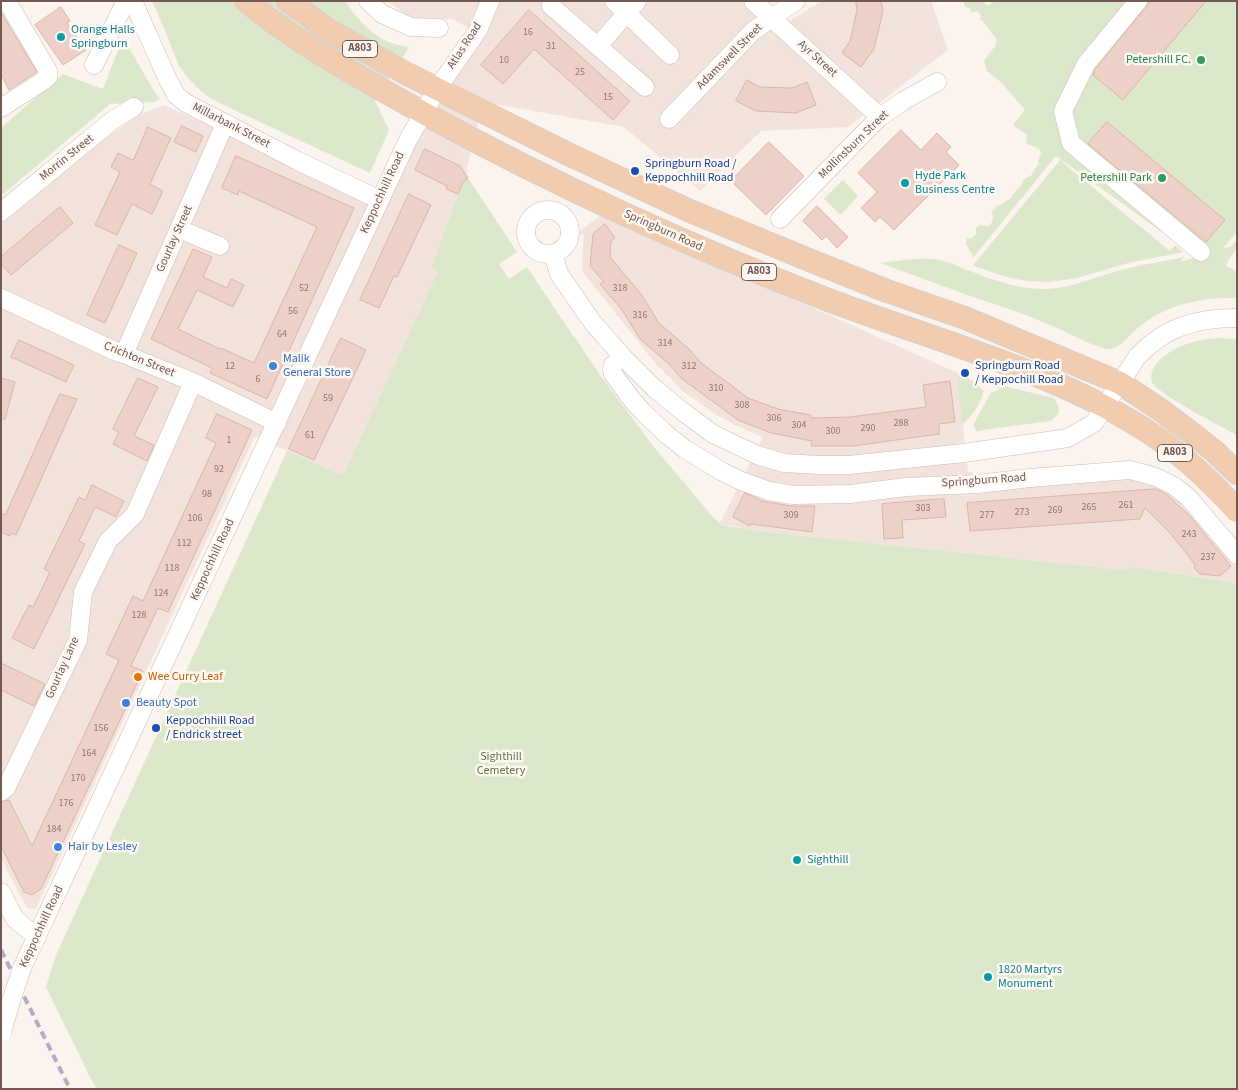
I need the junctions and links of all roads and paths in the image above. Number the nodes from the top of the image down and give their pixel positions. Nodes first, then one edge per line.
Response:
1 (7, 1) edge
2 (126, 1) edge
3 (133, 1) edge
4 (246, 1) edge
5 (288, 1) edge
6 (368, 1) edge
7 (490, 1) edge
8 (753, 1) edge
9 (796, 1) edge
10 (1138, 1) edge
11 (626, 5) edge
12 (551, 6) dead end
13 (771, 18) junction
14 (438, 28) dead end
15 (598, 46) junction
16 (670, 55) dead end
17 (94, 65) dead end
18 (937, 82) dead end
19 (645, 87) dead end
20 (437, 89) junction
21 (134, 107) dead end
22 (1, 108) edge
23 (423, 112) junction
24 (880, 117) junction
25 (669, 119) dead end
26 (225, 124) junction
27 (380, 200) junction
28 (1, 212) edge
29 (780, 219) dead end
30 (179, 229) junction
31 (220, 246) dead end
32 (1201, 252) dead end
33 (553, 253) dead end
34 (1, 298) edge
35 (1237, 318) edge
36 (124, 354) junction
37 (623, 357) junction
38 (193, 382) junction
39 (1120, 383) junction
40 (1105, 407) junction
41 (277, 422) junction
42 (1237, 473) edge
43 (1237, 510) edge
44 (1237, 555) edge
45 (1, 792) edge
46 (1, 892) edge
47 (37, 938) junction
48 (2, 1034) edge

1 - 22 street
2 - 17 street
3 - 26 street, Millarbank Street
4 - 23 main road, Springburn Road / A803
5 - 20 main road, A803
6 - 14 street
7 - 20 street, Atlas Road
8 - 13 street, Ayr Street
9 - 13 street, Adamswell Street
10 - 32 street
11 - 15 street
11 - 16 street
12 - 15 street
13 - 24 street, Ayr Street
13 - 25 street, Adamswell Street
15 - 19 street
18 - 24 street, Mollinsburn Street
20 - 23 street, Keppochhill Road
20 - 39 main road, A803
21 - 28 street, Morrin Street
23 - 27 street, Keppochhill Road
23 - 40 main road, Springburn Road / A803
24 - 29 street, Mollinsburn Street
26 - 27 street, Millarbank Street
26 - 30 street, Gourlay Street
27 - 41 street, Keppochhill Road
30 - 31 street
30 - 36 street, Gourlay Street
33 - 37 street
34 - 36 street, Crichton Street
35 - 39 street
36 - 38 street, Crichton Street
37 - 40 street
37 - 44 street, Springburn Road
38 - 41 street, Crichton Street
38 - 45 street, Gourlay Lane
39 - 40 street
39 - 42 main road, A803
40 - 43 main road, Springburn Road / A803
41 - 47 street, Keppochhill Road
46 - 47 street
47 - 48 street, Keppochhill Road, bridge

